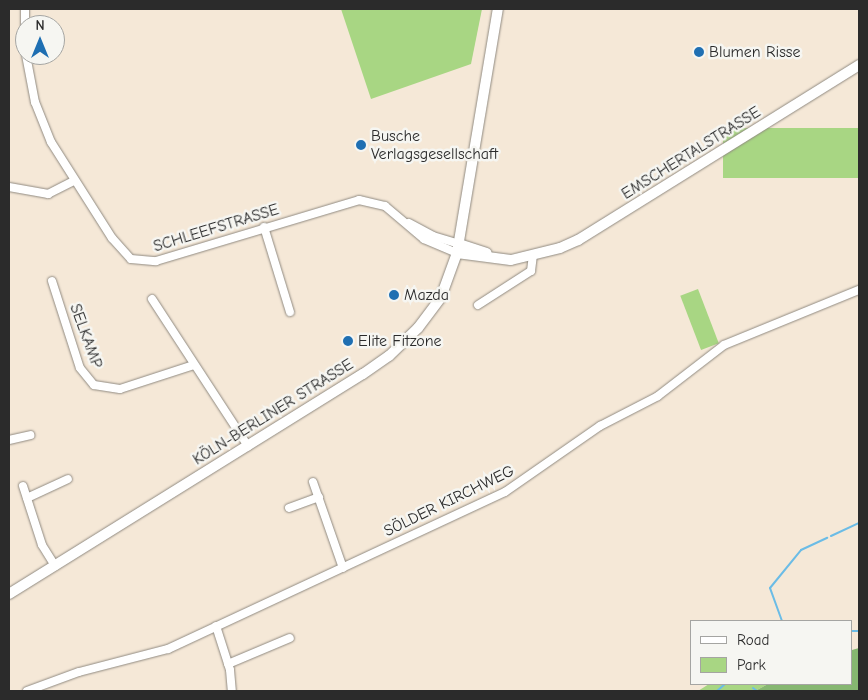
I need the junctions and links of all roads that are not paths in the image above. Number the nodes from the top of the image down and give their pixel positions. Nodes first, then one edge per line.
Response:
1 (498, 9) edge
2 (28, 65) edge
3 (859, 65) edge
4 (74, 181) junction
5 (9, 187) edge
6 (264, 227) junction
7 (458, 248) junction
8 (533, 256) junction
9 (52, 281) dead end
10 (859, 290) edge
11 (152, 300) dead end
12 (478, 305) dead end
13 (290, 312) dead end
14 (194, 365) junction
15 (30, 434) dead end
16 (9, 440) edge
17 (248, 446) junction
18 (68, 479) dead end
19 (313, 482) dead end
20 (23, 486) dead end
21 (318, 497) junction
22 (27, 498) junction
23 (289, 508) dead end
24 (55, 566) junction
25 (342, 568) junction
26 (9, 594) edge
27 (216, 626) junction
28 (290, 638) dead end
29 (228, 664) junction
30 (27, 691) edge
31 (232, 691) edge

1 - 7 main road, KÖLN-BERLINER STRASSE
2 - 4 street, SCHLEEFSTRASSE
3 - 8 main road, EMSCHERTALSTRASSE
4 - 5 street
4 - 6 street, SCHLEEFSTRASSE
6 - 7 street, SCHLEEFSTRASSE
6 - 13 street
7 - 8 main road, EMSCHERTALSTRASSE
7 - 17 main road, KÖLN-BERLINER STRASSE
8 - 12 street
9 - 14 street, SELKAMP
10 - 25 street, SÖLDER KIRCHWEG
11 - 14 street
14 - 17 street
15 - 16 street
17 - 24 main road, KÖLN-BERLINER STRASSE
18 - 22 street
19 - 21 street
20 - 22 street
21 - 23 street
21 - 25 street
22 - 24 street
24 - 26 main road, KÖLN-BERLINER STRASSE
25 - 27 street, SÖLDER KIRCHWEG
27 - 29 street
27 - 30 street, SÖLDER KIRCHWEG
28 - 29 street
29 - 31 street

